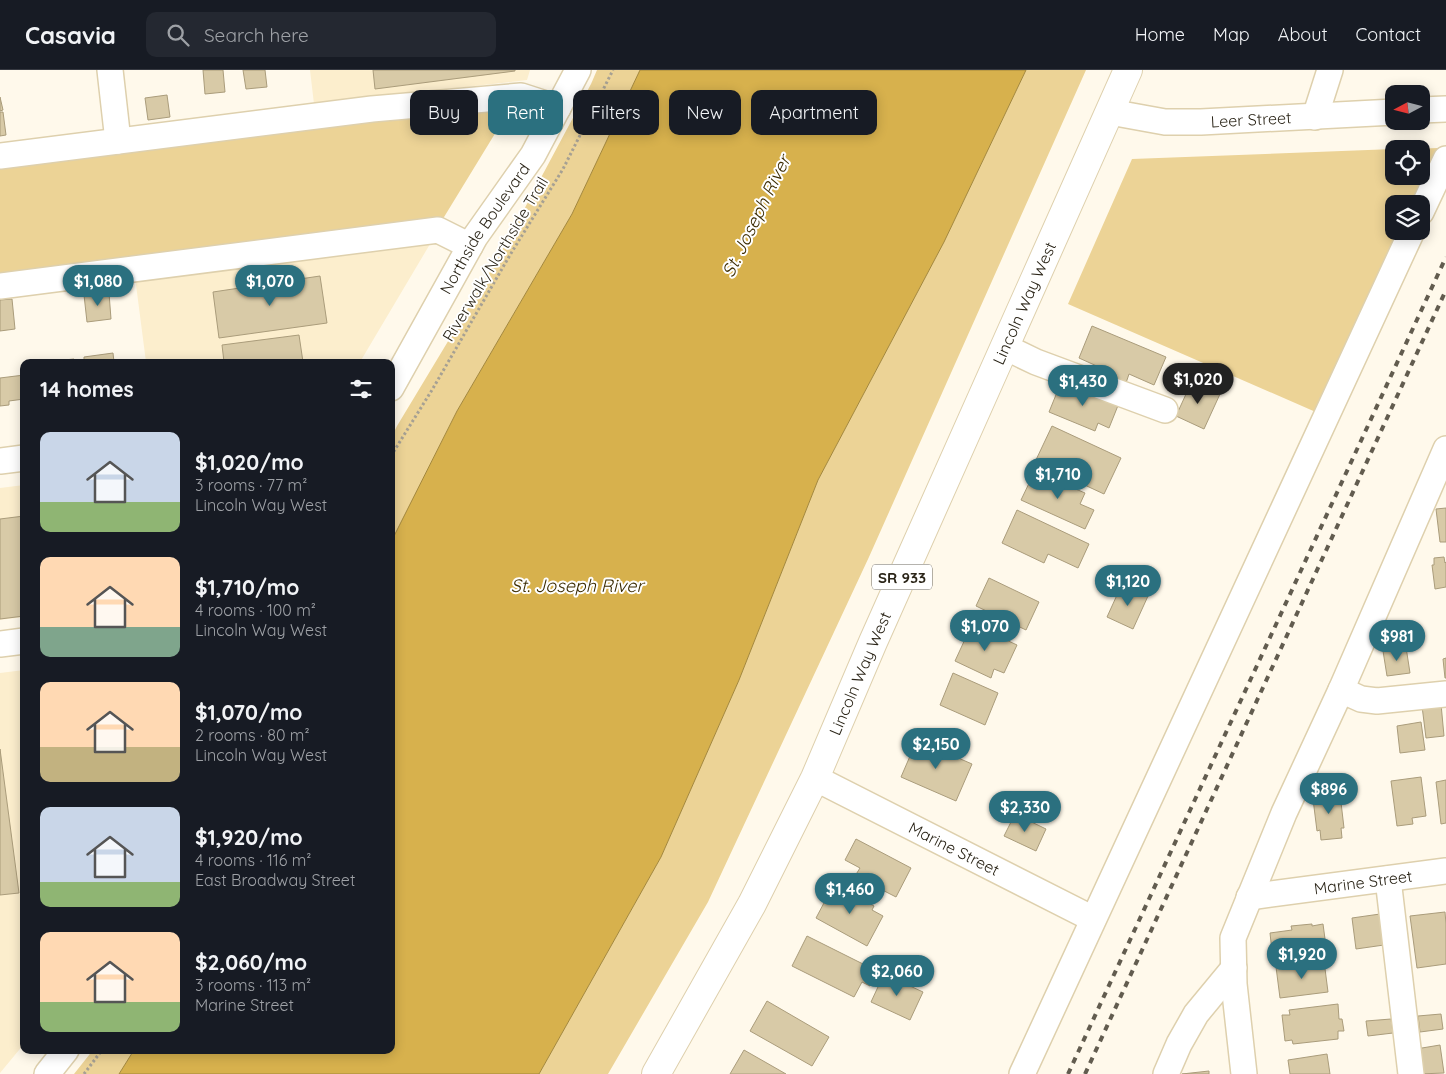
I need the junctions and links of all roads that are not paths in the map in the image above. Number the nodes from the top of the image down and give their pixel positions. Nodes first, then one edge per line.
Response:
1 (110, 70) edge
2 (578, 70) edge
3 (1128, 70) edge
4 (1330, 70) edge
5 (563, 98) edge
6 (488, 99) edge
7 (1446, 109) edge
8 (1430, 110) edge
9 (1110, 112) junction
10 (1385, 113) edge
11 (1315, 117) junction
12 (544, 135) edge
13 (118, 141) junction
14 (0, 156) edge
15 (1446, 159) edge
16 (1429, 195) edge
17 (1408, 240) edge
18 (470, 246) junction
19 (0, 286) edge
20 (1005, 347) junction
21 (395, 381) edge
22 (1165, 410) dead end
23 (1446, 449) edge
24 (20, 458) edge
25 (0, 461) edge
26 (20, 642) edge
27 (0, 644) edge
28 (1342, 690) junction
29 (1446, 694) edge
30 (815, 778) junction
31 (1446, 871) edge
32 (1388, 879) junction
33 (1249, 897) junction
34 (1093, 919) junction
35 (1234, 968) junction
36 (63, 1054) edge
37 (47, 1074) edge
38 (656, 1074) edge
39 (1022, 1074) edge
40 (1166, 1074) edge
41 (1244, 1074) edge
42 (1412, 1074) edge

1 - 13 street
2 - 5 street, Northside Boulevard
3 - 9 main road, Lincoln Way West / SR 933
4 - 11 street
6 - 13 street
7 - 8 street
9 - 11 street, Leer Street
9 - 20 main road, Lincoln Way West / SR 933
10 - 11 street, Leer Street
12 - 18 street, Northside Boulevard
13 - 14 street
15 - 16 street
17 - 34 street
18 - 19 street
18 - 21 street, Northside Boulevard
20 - 22 street
20 - 30 main road, Lincoln Way West / SR 933
23 - 28 street
24 - 25 street
26 - 27 street
28 - 29 street
28 - 33 street
30 - 34 street, Marine Street
30 - 38 main road, Lincoln Way West / SR 933
31 - 32 street, Marine Street
32 - 33 street, Marine Street
32 - 42 street
33 - 35 street
34 - 39 street
35 - 40 street
35 - 41 street
36 - 37 street

